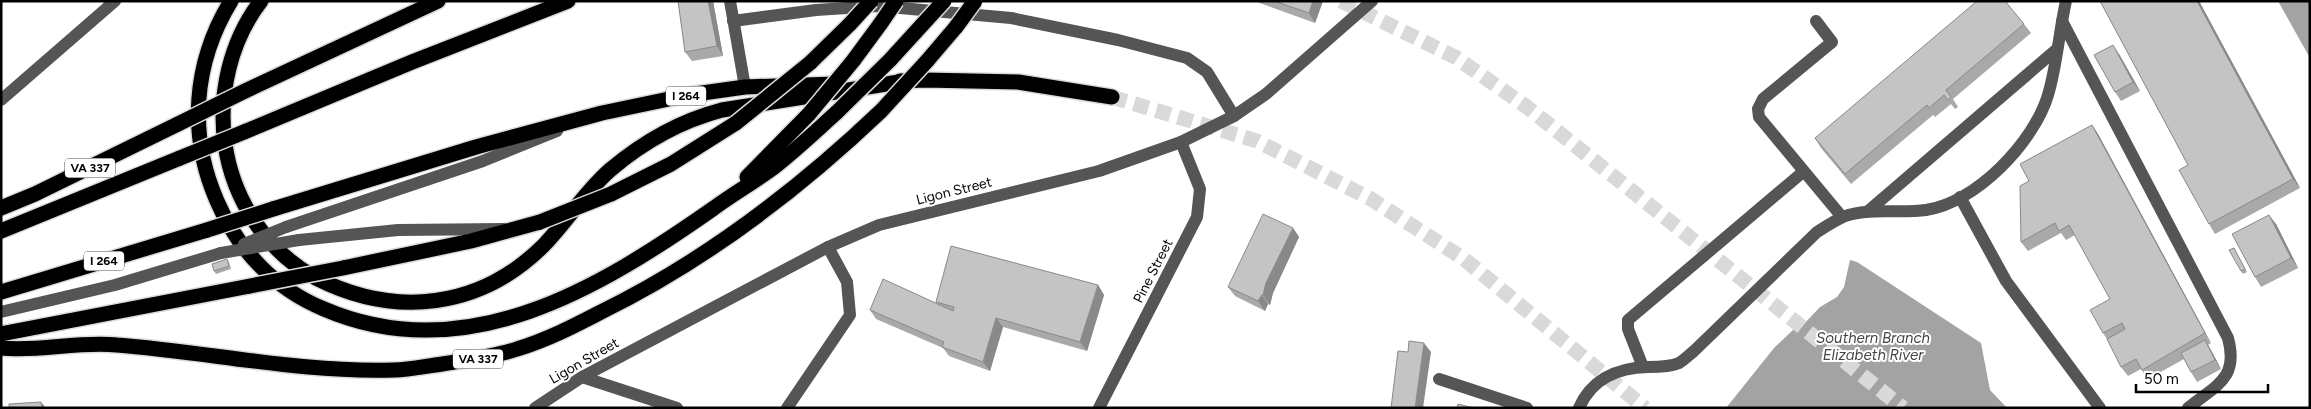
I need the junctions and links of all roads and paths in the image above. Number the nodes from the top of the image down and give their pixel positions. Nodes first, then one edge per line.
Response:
1 (115, 1) edge
2 (231, 1) edge
3 (261, 1) edge
4 (438, 1) edge
5 (568, 1) edge
6 (730, 1) edge
7 (871, 1) edge
8 (896, 1) edge
9 (944, 1) edge
10 (975, 1) edge
11 (1372, 1) edge
12 (2066, 2) edge
13 (733, 21) junction
14 (1816, 21) dead end
15 (2062, 21) junction
16 (2057, 50) junction
17 (899, 82) junction
18 (745, 87) junction
19 (1112, 97) tunnel mouth
20 (1, 100) edge
21 (602, 113) junction
22 (1234, 116) junction
23 (1181, 142) junction
24 (1803, 172) junction
25 (1960, 197) junction
26 (716, 206) junction
27 (1, 208) edge
28 (1867, 212) junction
29 (1842, 217) junction
30 (514, 229) junction
31 (1, 231) edge
32 (828, 247) junction
33 (221, 253) junction
34 (1, 292) edge
35 (1, 312) edge
36 (1, 334) edge
37 (1, 348) edge
38 (1643, 367) junction
39 (582, 377) junction
40 (1439, 380) dead end
41 (535, 408) edge
42 (677, 408) edge
43 (787, 408) edge
44 (1099, 408) edge
45 (1527, 408) edge
46 (1579, 408) edge
47 (2100, 408) edge
48 (2188, 408) edge

1 - 20 street
2 - 26 highway
3 - 17 highway
4 - 27 highway, VA 337, bridge
5 - 31 highway, bridge
6 - 13 street
7 - 30 highway, bridge
8 - 26 highway, bridge
9 - 26 highway, bridge
10 - 37 highway, VA 337, bridge
11 - 22 street, Ligon Street
12 - 15 street
13 - 18 street
13 - 22 street
14 - 24 street
15 - 16 street
15 - 48 street
16 - 25 street
16 - 28 street
17 - 18 highway, I 264
17 - 19 highway, I 264
18 - 21 highway, I 264
21 - 33 street, bridge
21 - 34 highway, I 264, bridge
22 - 23 street, Ligon Street
23 - 32 street, Ligon Street
23 - 44 street, Pine Street
24 - 29 street
24 - 38 street
25 - 28 street
25 - 47 street
28 - 29 street
29 - 38 street
30 - 33 street, bridge
30 - 36 highway, bridge
32 - 39 street, Ligon Street
32 - 43 street
33 - 35 street
38 - 46 street
39 - 41 street, Ligon Street
39 - 42 street
40 - 45 street

